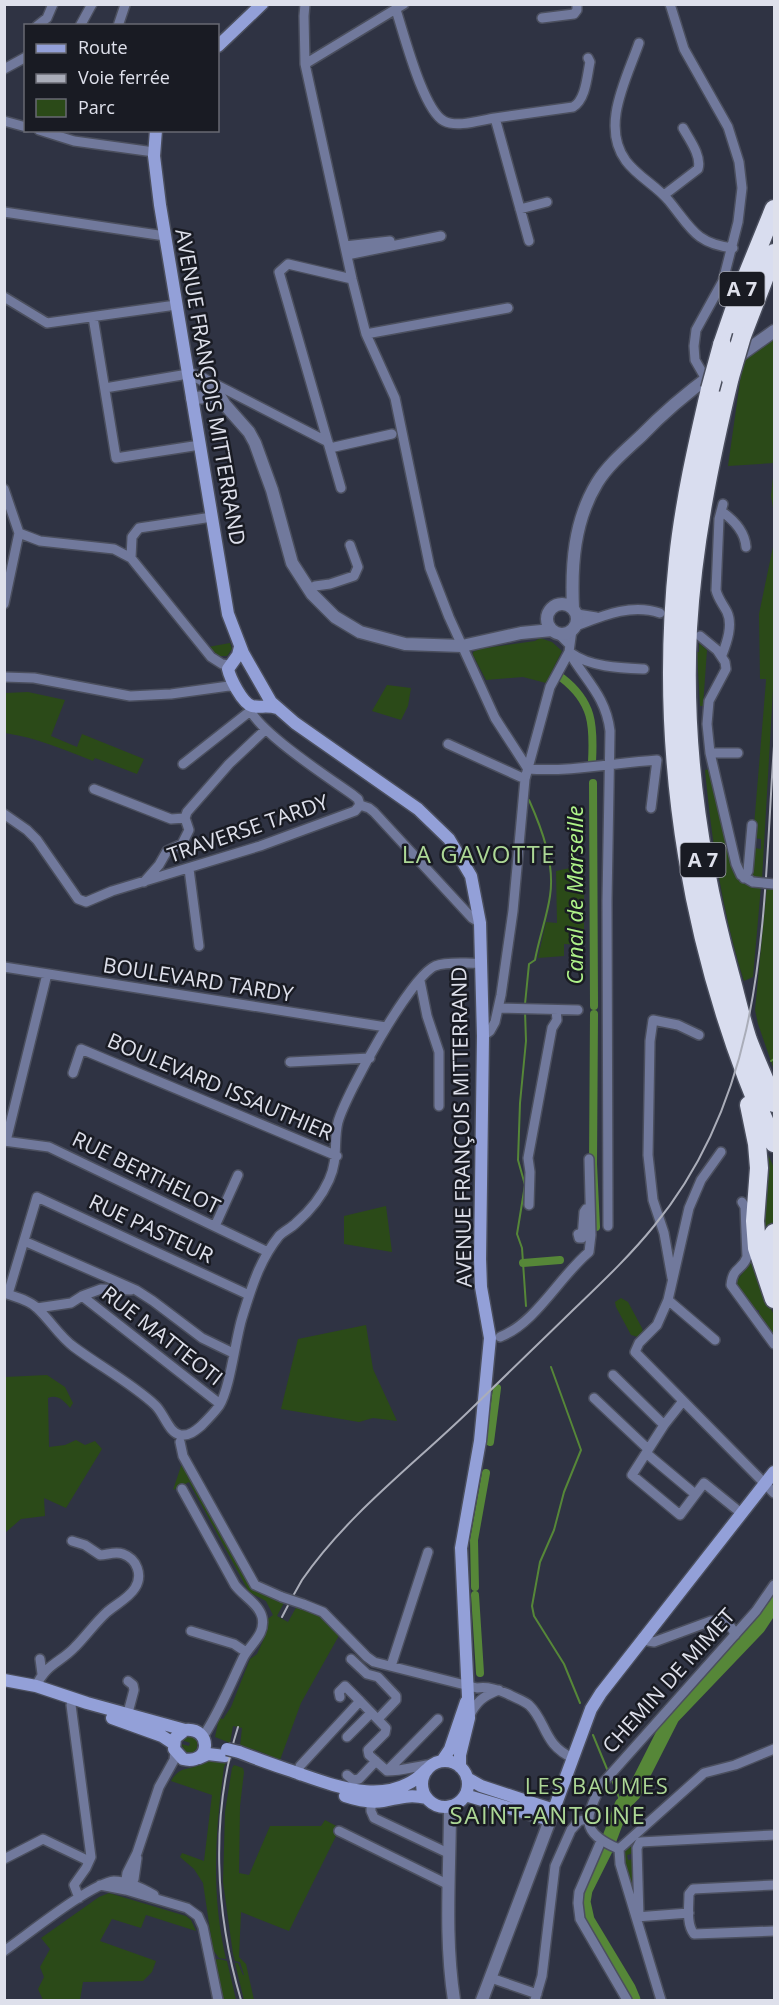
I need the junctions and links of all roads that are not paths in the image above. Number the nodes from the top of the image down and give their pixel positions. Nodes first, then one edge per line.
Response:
1 (53, 4) edge
2 (92, 4) edge
3 (262, 4) edge
4 (305, 4) edge
5 (578, 4) edge
6 (670, 4) edge
7 (124, 5) edge
8 (400, 7) edge
9 (542, 18) dead end
10 (40, 24) edge
11 (81, 24) edge
12 (119, 24) edge
13 (639, 43) dead end
14 (219, 45) edge
15 (24, 58) edge
16 (588, 58) dead end
17 (305, 64) junction
18 (4, 69) edge
19 (495, 118) junction
20 (4, 121) edge
21 (24, 126) edge
22 (683, 128) dead end
23 (46, 132) edge
24 (82, 132) edge
25 (156, 132) edge
26 (79, 141) junction
27 (154, 152) junction
28 (664, 195) junction
29 (547, 202) dead end
30 (774, 209) edge
31 (520, 210) junction
32 (4, 212) edge
33 (436, 234) dead end
34 (165, 236) junction
35 (529, 241) dead end
36 (733, 248) junction
37 (346, 251) junction
38 (774, 253) edge
39 (303, 262) dead end
40 (352, 276) junction
41 (4, 297) edge
42 (176, 305) junction
43 (508, 308) dead end
44 (93, 317) junction
45 (774, 331) edge
46 (366, 334) junction
47 (188, 374) junction
48 (708, 384) junction
49 (105, 388) junction
50 (211, 391) junction
51 (192, 398) junction
52 (392, 434) dead end
53 (200, 445) junction
54 (329, 445) junction
55 (341, 488) dead end
56 (4, 489) edge
57 (212, 517) junction
58 (283, 530) junction
59 (19, 533) junction
60 (350, 545) dead end
61 (746, 548) dead end
62 (131, 558) junction
63 (572, 572) junction
64 (299, 574) junction
65 (318, 591) junction
66 (4, 604) edge
67 (558, 604) junction
68 (660, 612) dead end
69 (547, 618) junction
70 (574, 620) junction
71 (556, 632) junction
72 (521, 633) junction
73 (700, 636) dead end
74 (383, 638) junction
75 (462, 646) junction
76 (240, 647) junction
77 (569, 648) junction
78 (722, 655) junction
79 (247, 661) junction
80 (231, 663) junction
81 (644, 669) dead end
82 (4, 677) edge
83 (236, 688) junction
84 (256, 705) junction
85 (265, 730) junction
86 (448, 744) dead end
87 (710, 753) junction
88 (738, 753) dead end
89 (183, 764) dead end
90 (610, 764) junction
91 (527, 774) junction
92 (94, 789) dead end
93 (360, 805) junction
94 (651, 808) dead end
95 (4, 814) edge
96 (185, 818) junction
97 (752, 825) dead end
98 (189, 869) junction
99 (749, 880) junction
100 (144, 882) junction
101 (774, 884) edge
102 (480, 923) junction
103 (200, 946) dead end
104 (480, 963) junction
105 (4, 967) edge
106 (47, 974) junction
107 (420, 981) junction
108 (498, 1008) junction
109 (556, 1010) junction
110 (578, 1010) dead end
111 (386, 1027) junction
112 (699, 1035) dead end
113 (483, 1036) junction
114 (736, 1048) junction
115 (370, 1058) junction
116 (290, 1062) dead end
117 (759, 1066) junction
118 (73, 1074) dead end
119 (774, 1095) edge
120 (774, 1103) edge
121 (439, 1106) dead end
122 (5, 1141) edge
123 (774, 1143) edge
124 (721, 1152) dead end
125 (337, 1156) junction
126 (589, 1159) dead end
127 (238, 1175) dead end
128 (742, 1203) dead end
129 (529, 1205) dead end
130 (590, 1211) junction
131 (215, 1226) junction
132 (609, 1226) dead end
133 (774, 1233) edge
134 (578, 1234) dead end
135 (24, 1241) junction
136 (268, 1252) junction
137 (673, 1280) junction
138 (136, 1290) junction
139 (771, 1291) edge
140 (6, 1293) edge
141 (249, 1295) junction
142 (82, 1296) junction
143 (668, 1300) junction
144 (37, 1308) junction
145 (500, 1337) dead end
146 (715, 1340) dead end
147 (774, 1344) edge
148 (233, 1353) junction
149 (613, 1375) dead end
150 (594, 1398) dead end
151 (683, 1401) junction
152 (220, 1404) junction
153 (664, 1425) junction
154 (178, 1438) junction
155 (647, 1451) junction
156 (774, 1472) edge
157 (765, 1483) junction
158 (182, 1489) dead end
159 (774, 1493) edge
160 (695, 1494) junction
161 (741, 1513) junction
162 (72, 1541) dead end
163 (428, 1552) dead end
164 (774, 1585) edge
165 (191, 1631) dead end
166 (735, 1635) junction
167 (644, 1637) junction
168 (246, 1652) junction
169 (40, 1659) dead end
170 (351, 1659) dead end
171 (391, 1666) junction
172 (4, 1680) edge
173 (39, 1680) junction
174 (128, 1681) dead end
175 (376, 1684) dead end
176 (4, 1687) edge
177 (468, 1690) junction
178 (499, 1690) junction
179 (340, 1697) dead end
180 (360, 1701) junction
181 (73, 1702) junction
182 (395, 1702) junction
183 (375, 1716) junction
184 (126, 1718) junction
185 (469, 1718) junction
186 (438, 1719) dead end
187 (185, 1730) junction
188 (347, 1737) dead end
189 (204, 1738) junction
190 (175, 1748) junction
191 (774, 1749) edge
192 (232, 1754) junction
193 (573, 1758) junction
194 (193, 1759) junction
195 (376, 1761) junction
196 (434, 1765) junction
197 (300, 1766) dead end
198 (387, 1772) junction
199 (463, 1773) junction
200 (167, 1774) junction
201 (347, 1775) dead end
202 (465, 1795) junction
203 (426, 1798) junction
204 (371, 1801) junction
205 (450, 1806) junction
206 (552, 1815) junction
207 (587, 1819) junction
208 (339, 1831) dead end
209 (774, 1835) edge
210 (610, 1845) junction
211 (450, 1854) junction
212 (4, 1859) edge
213 (89, 1861) junction
214 (447, 1884) junction
215 (774, 1885) edge
216 (128, 1886) junction
217 (79, 1898) junction
218 (689, 1913) junction
219 (638, 1917) junction
220 (774, 1931) edge
221 (4, 1952) edge
222 (491, 1978) junction
223 (536, 1997) edge
224 (218, 2001) edge
225 (453, 2001) edge
226 (482, 2001) edge
227 (627, 2001) edge
228 (661, 2001) edge

1 - 10 street
2 - 11 street
3 - 14 main road
4 - 17 street
5 - 9 street
6 - 36 street
7 - 12 street
8 - 17 street
8 - 19 street
13 - 28 street
15 - 18 street
16 - 19 street
17 - 37 street
19 - 31 street
20 - 21 street
22 - 28 street
23 - 26 street
24 - 26 street
25 - 27 main road, AVENUE FRANÇOIS MITTERRAND
26 - 27 street
27 - 34 main road, AVENUE FRANÇOIS MITTERRAND
28 - 36 street
29 - 31 street
30 - 48 highway, A 7, bridge
31 - 35 street
32 - 34 street
33 - 37 street
34 - 42 main road, AVENUE FRANÇOIS MITTERRAND
36 - 48 street
37 - 40 street
38 - 117 highway, A 7, bridge
39 - 40 street
40 - 46 street
40 - 54 street
41 - 44 street
42 - 44 street
42 - 47 main road, AVENUE FRANÇOIS MITTERRAND
43 - 46 street
44 - 49 street
45 - 48 street
46 - 75 street
47 - 49 street
47 - 50 street
47 - 51 main road, AVENUE FRANÇOIS MITTERRAND
48 - 63 street
48 - 114 highway, A 7
49 - 53 street
50 - 51 street
50 - 54 street
50 - 58 street
51 - 53 main road, AVENUE FRANÇOIS MITTERRAND
52 - 54 street
53 - 57 main road, AVENUE FRANÇOIS MITTERRAND
54 - 55 street
56 - 59 street
57 - 62 street
57 - 76 main road, AVENUE FRANÇOIS MITTERRAND
58 - 64 street
58 - 65 street
59 - 62 street
59 - 66 street
60 - 65 street
61 - 78 street
62 - 80 street
63 - 67 street
63 - 70 street
64 - 65 street
64 - 74 street
65 - 74 street
67 - 69 street
67 - 70 street
68 - 70 street
69 - 71 street
69 - 72 street
70 - 71 street
70 - 77 street
71 - 72 street
71 - 77 street
72 - 75 street
73 - 78 street
74 - 75 street
75 - 91 street
76 - 79 main road, AVENUE FRANÇOIS MITTERRAND
76 - 80 main road
77 - 81 street
77 - 90 street
77 - 91 street
78 - 87 street
79 - 80 main road
79 - 84 main road, AVENUE FRANÇOIS MITTERRAND
80 - 83 main road
82 - 83 street
83 - 84 main road
84 - 85 street
84 - 89 street
84 - 102 main road, AVENUE FRANÇOIS MITTERRAND
85 - 93 street
85 - 96 street
86 - 91 street
87 - 88 street
87 - 99 street
90 - 91 street
90 - 94 street
90 - 132 street
91 - 108 street
92 - 96 street
93 - 98 street, TRAVERSE TARDY
93 - 102 street
95 - 100 street, TRAVERSE TARDY
96 - 100 street
97 - 99 street
98 - 100 street, TRAVERSE TARDY
98 - 103 street
99 - 101 street, bridge
102 - 104 main road, AVENUE FRANÇOIS MITTERRAND
104 - 107 street
104 - 113 main road, AVENUE FRANÇOIS MITTERRAND
105 - 106 street, BOULEVARD TARDY
106 - 111 street, BOULEVARD TARDY
106 - 122 street
107 - 111 street
107 - 121 street
108 - 109 street
108 - 113 street
109 - 110 street
109 - 129 street
111 - 115 street
112 - 137 street
113 - 177 main road, AVENUE FRANÇOIS MITTERRAND
114 - 123 highway, A 7
114 - 139 highway
115 - 116 street
115 - 125 street
117 - 119 highway
117 - 120 highway, A 7
118 - 125 street, BOULEVARD ISSAUTHIER
122 - 131 street, RUE BERTHELOT
124 - 137 street
125 - 136 street
126 - 130 street
127 - 131 street
128 - 147 street
130 - 134 street
130 - 145 street
131 - 136 street, RUE BERTHELOT
133 - 139 highway
135 - 138 street
135 - 140 street
135 - 141 street, RUE PASTEUR
136 - 141 street
137 - 143 street
138 - 142 street
138 - 148 street
140 - 144 street
141 - 148 street
142 - 144 street
142 - 152 street, RUE MATTEOTI
143 - 146 street
143 - 151 street
144 - 154 street
148 - 152 street
149 - 153 street
150 - 155 street
151 - 153 street
151 - 157 street
152 - 154 street
153 - 155 street
154 - 171 street, bridge
155 - 160 street
155 - 160 street
156 - 157 main road
157 - 159 street
157 - 161 main road
158 - 168 street
160 - 161 street
161 - 167 main road
162 - 173 street
163 - 171 street
164 - 166 street, CHEMIN DE MIMET
165 - 168 street
166 - 167 street
166 - 207 street, CHEMIN DE MIMET
167 - 193 main road
168 - 189 street
169 - 173 street
170 - 182 street
171 - 177 street
172 - 173 main road
173 - 181 main road
174 - 184 street
175 - 182 street
176 - 181 main road
177 - 178 street
177 - 185 main road, AVENUE FRANÇOIS MITTERRAND
177 - 196 main road
178 - 185 street
178 - 193 street
179 - 180 street
180 - 183 street
180 - 197 street
181 - 184 main road
181 - 213 street
182 - 183 street
183 - 188 street
183 - 195 street
184 - 187 main road
184 - 190 main road
185 - 199 main road, AVENUE FRANÇOIS MITTERRAND
186 - 198 street
187 - 189 main road
187 - 190 main road
189 - 192 main road
189 - 194 main road
190 - 194 main road
190 - 200 street
191 - 210 street
192 - 194 main road
192 - 196 main road
192 - 204 main road
193 - 206 main road
194 - 200 street
195 - 198 street
195 - 201 street
196 - 198 street
196 - 199 main road
196 - 203 main road
199 - 202 main road
199 - 206 main road
200 - 216 street
202 - 205 main road
202 - 206 main road
203 - 204 main road
203 - 205 main road
204 - 211 street
205 - 211 street
206 - 222 street
207 - 210 street
207 - 223 street, CHEMIN DE MIMET
208 - 214 street
209 - 219 street
210 - 219 street
210 - 227 street
211 - 214 street
212 - 213 street
213 - 217 street
214 - 225 street
215 - 218 street
216 - 217 street
216 - 224 street
217 - 221 street
218 - 219 street
218 - 220 street
219 - 228 street
222 - 223 street
222 - 226 street

